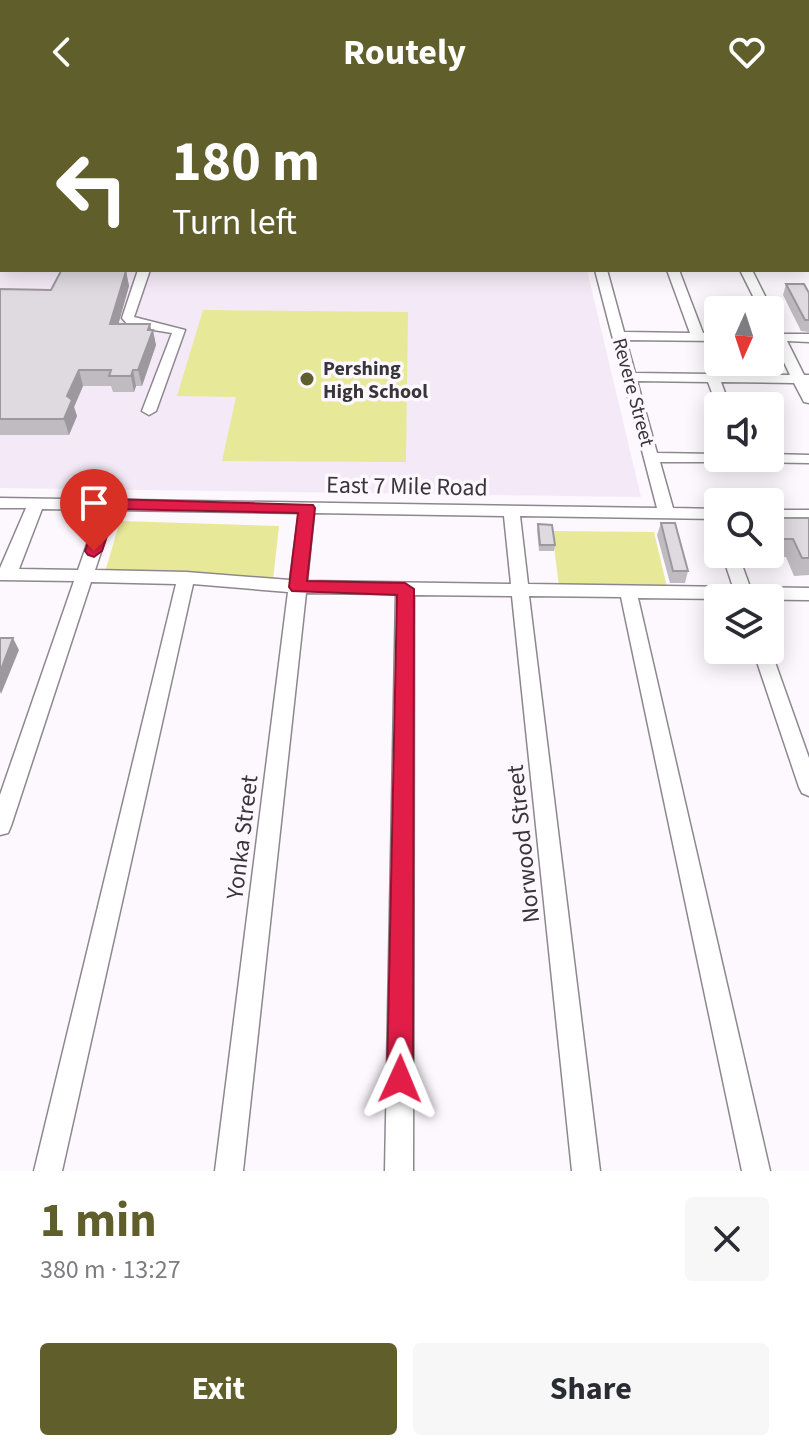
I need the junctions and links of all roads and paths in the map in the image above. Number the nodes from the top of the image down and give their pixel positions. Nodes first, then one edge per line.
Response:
1 (143, 272) edge
2 (602, 272) edge
3 (674, 272) edge
4 (747, 272) edge
5 (759, 296) edge
6 (619, 336) junction
7 (698, 336) junction
8 (704, 336) edge
9 (784, 337) edge
10 (809, 338) edge
11 (784, 351) edge
12 (630, 377) junction
13 (713, 378) junction
14 (804, 379) edge
15 (718, 392) edge
16 (809, 399) edge
17 (149, 411) dead end
18 (651, 457) junction
19 (704, 458) edge
20 (784, 459) edge
21 (809, 459) edge
22 (0, 503) edge
23 (36, 503) junction
24 (109, 504) junction
25 (307, 508) junction
26 (511, 511) junction
27 (666, 513) junction
28 (704, 515) edge
29 (784, 515) edge
30 (809, 515) edge
31 (4, 574) edge
32 (86, 575) junction
33 (186, 578) junction
34 (298, 587) junction
35 (405, 589) junction
36 (520, 590) junction
37 (628, 592) junction
38 (809, 594) edge
39 (704, 595) edge
40 (784, 595) edge
41 (767, 664) edge
42 (809, 787) edge
43 (0, 826) edge
44 (48, 1171) edge
45 (229, 1171) edge
46 (399, 1171) edge
47 (586, 1171) edge
48 (756, 1171) edge

1 - 17 street
2 - 6 street, Revere Street
3 - 7 street
4 - 5 street
6 - 7 street
6 - 12 street, Revere Street
7 - 8 street
9 - 10 street
11 - 14 street
12 - 13 street
12 - 18 street, Revere Street
13 - 14 street
13 - 15 street
14 - 16 street
18 - 19 street
18 - 27 street, Revere Street
20 - 21 street
22 - 23 street, East 7 Mile Road
23 - 24 street, East 7 Mile Road
23 - 31 street
24 - 25 street, East 7 Mile Road
24 - 32 street
25 - 26 street, East 7 Mile Road
25 - 34 street, Yonka Street
26 - 27 street, East 7 Mile Road
26 - 36 street, Norwood Street
27 - 28 street, East 7 Mile Road
29 - 30 street
31 - 32 street
32 - 33 street
32 - 43 street
33 - 34 street
33 - 44 street
34 - 35 street
34 - 45 street, Yonka Street
35 - 36 street
35 - 46 street
36 - 37 street
36 - 47 street, Norwood Street
37 - 39 street
37 - 48 street
38 - 40 street
41 - 42 street

